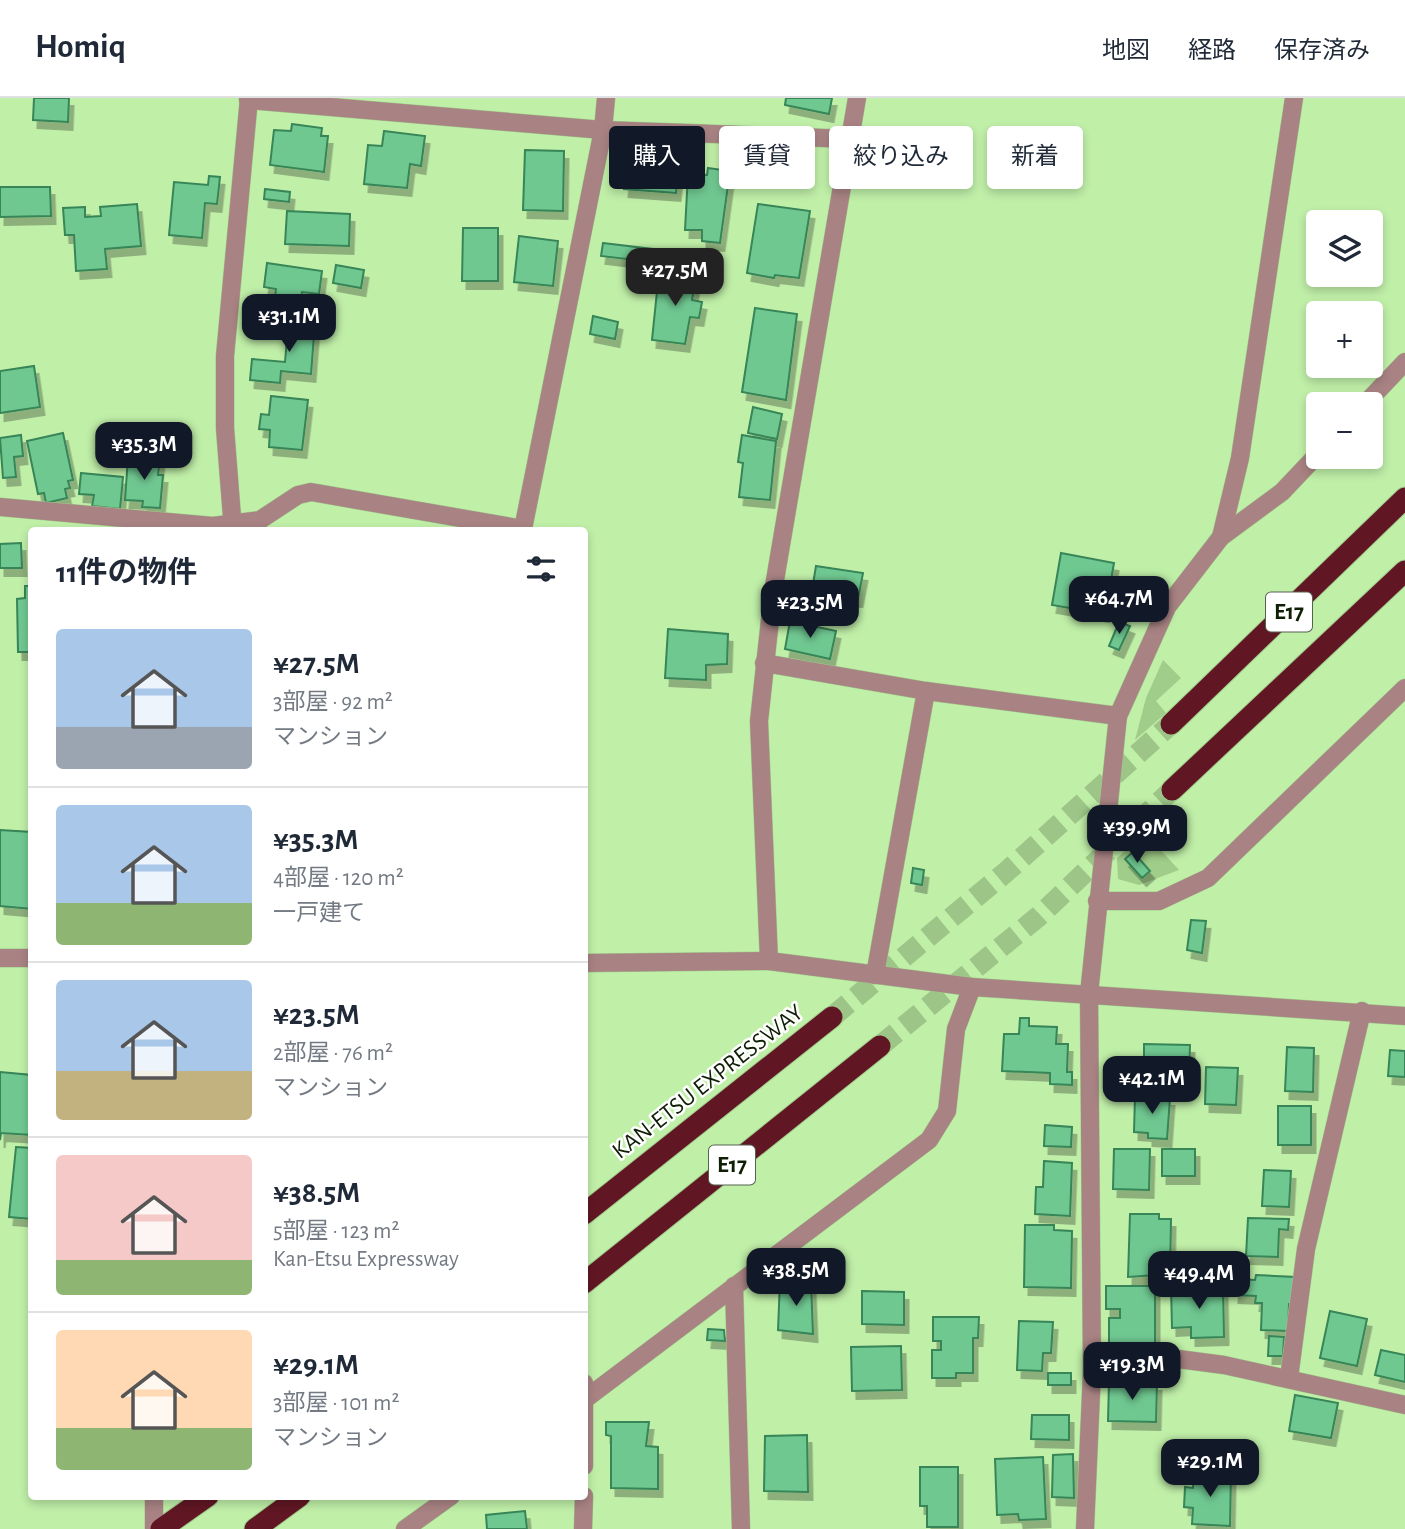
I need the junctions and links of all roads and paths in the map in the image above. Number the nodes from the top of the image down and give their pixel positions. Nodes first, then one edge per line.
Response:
1 (606, 98) edge
2 (857, 98) edge
3 (1294, 98) edge
4 (248, 99) edge
5 (853, 126) edge
6 (603, 130) junction
7 (829, 137) edge
8 (842, 189) edge
9 (1405, 362) edge
10 (1376, 392) edge
11 (1306, 467) edge
12 (1405, 498) edge
13 (0, 508) edge
14 (233, 527) edge
15 (512, 527) edge
16 (523, 527) edge
17 (1221, 537) junction
18 (1405, 571) edge
19 (764, 663) junction
20 (1405, 688) edge
21 (926, 691) junction
22 (1118, 716) junction
23 (1171, 724) tunnel mouth
24 (1172, 790) tunnel mouth
25 (1097, 901) junction
26 (0, 958) edge
27 (28, 958) edge
28 (769, 961) junction
29 (588, 963) edge
30 (875, 975) junction
31 (972, 987) junction
32 (1089, 993) junction
33 (1362, 1011) junction
34 (1405, 1016) edge
35 (832, 1017) tunnel mouth
36 (880, 1046) tunnel mouth
37 (588, 1211) edge
38 (588, 1280) edge
39 (734, 1286) junction
40 (1092, 1371) junction
41 (1289, 1378) junction
42 (588, 1392) edge
43 (1405, 1405) edge
44 (154, 1500) edge
45 (202, 1500) edge
46 (295, 1500) edge
47 (445, 1500) edge
48 (584, 1500) edge
49 (155, 1529) edge
50 (161, 1529) edge
51 (256, 1529) edge
52 (405, 1529) edge
53 (583, 1529) edge
54 (741, 1529) edge
55 (1085, 1529) edge

1 - 6 street
2 - 5 street
3 - 17 street
4 - 6 street
4 - 14 street
6 - 7 street
6 - 16 street
8 - 19 street
9 - 10 street
11 - 17 street
12 - 23 highway, E17
13 - 14 street
14 - 15 street
17 - 22 street
18 - 24 highway, E17
19 - 21 street
19 - 28 street
20 - 25 street
21 - 22 street
21 - 30 street
22 - 25 street
25 - 32 street
26 - 27 street
28 - 29 street
28 - 30 street
30 - 31 street
31 - 32 street
31 - 39 street
32 - 33 street
32 - 40 street
33 - 34 street
33 - 41 street
35 - 37 highway, KAN-ETSU EXPRESSWAY / E17
36 - 38 highway, E17
39 - 42 street
39 - 54 street
40 - 41 street
40 - 55 street
41 - 43 street
44 - 49 street
45 - 50 highway
46 - 51 highway
47 - 52 street
48 - 53 street

